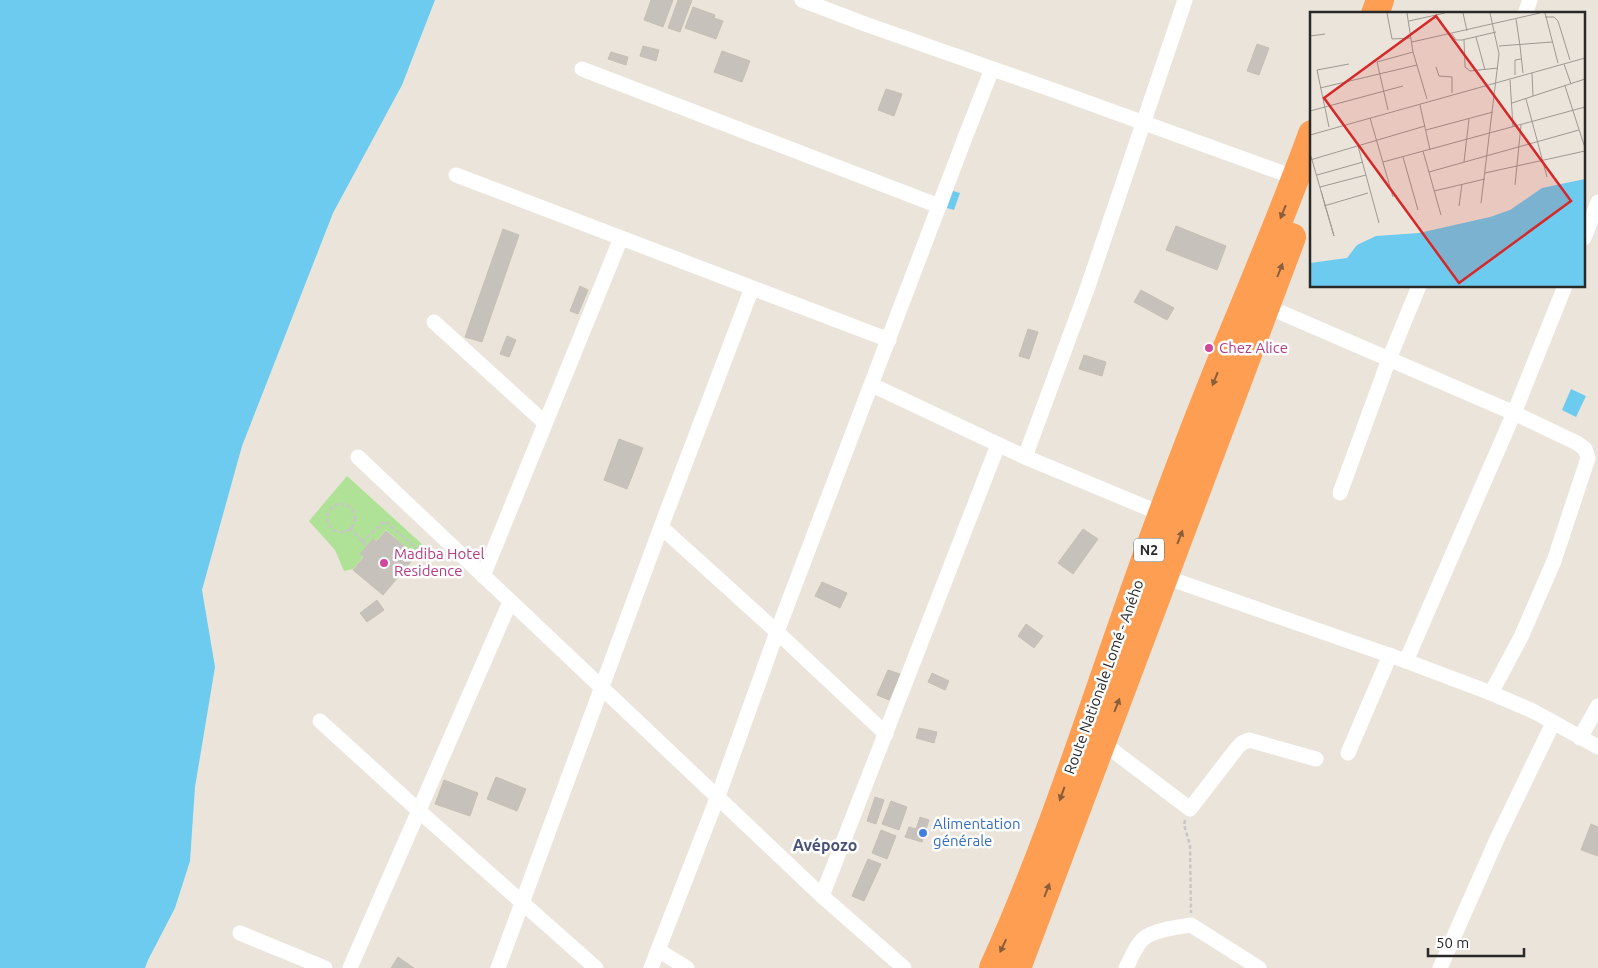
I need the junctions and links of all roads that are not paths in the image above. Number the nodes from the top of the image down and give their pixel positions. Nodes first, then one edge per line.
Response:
1 (802, 0) edge
2 (1185, 0) edge
3 (1359, 0) edge
4 (1380, 0) edge
5 (1530, 0) edge
6 (1355, 12) edge
7 (1375, 12) edge
8 (1526, 12) edge
9 (582, 69) dead end
10 (992, 69) junction
11 (1144, 123) junction
12 (1310, 146) edge
13 (456, 175) dead end
14 (1304, 182) edge
15 (1598, 202) edge
16 (939, 206) junction
17 (1586, 233) edge
18 (621, 238) junction
19 (752, 288) junction
20 (1417, 288) edge
21 (1565, 288) edge
22 (1266, 306) junction
23 (434, 322) dead end
24 (888, 340) junction
25 (1389, 360) junction
26 (872, 385) junction
27 (1514, 413) junction
28 (545, 423) junction
29 (998, 445) junction
30 (358, 456) dead end
31 (1025, 457) junction
32 (1340, 493) dead end
33 (1162, 514) junction
34 (660, 527) junction
35 (483, 576) junction
36 (1165, 577) junction
37 (510, 602) junction
38 (777, 632) junction
39 (1390, 655) junction
40 (1406, 661) junction
41 (602, 687) junction
42 (1491, 693) junction
43 (1598, 706) edge
44 (320, 721) dead end
45 (1552, 723) junction
46 (886, 734) junction
47 (1580, 738) junction
48 (1103, 743) junction
49 (1598, 747) edge
50 (1348, 753) dead end
51 (1316, 759) dead end
52 (718, 796) junction
53 (419, 811) junction
54 (822, 896) junction
55 (521, 902) junction
56 (240, 933) dead end
57 (658, 950) junction
58 (325, 968) edge
59 (350, 968) edge
60 (498, 968) edge
61 (596, 968) edge
62 (651, 968) edge
63 (687, 968) edge
64 (904, 968) edge
65 (993, 968) edge
66 (1017, 968) edge
67 (1126, 968) edge
68 (1259, 968) edge
69 (1440, 968) edge

1 - 10 street
2 - 11 street
3 - 6 highway
4 - 7 highway
5 - 8 street
9 - 16 street
10 - 11 street
10 - 16 street
11 - 14 street
11 - 31 street
12 - 14 highway, Route Nationale Lomé - Aného / N2
13 - 18 street
22 -> 14 highway, Route Nationale Lomé - Aného / N2
14 -> 33 highway, Route Nationale Lomé - Aného / N2
15 - 17 street
16 - 24 street
18 - 19 street
18 - 28 street
19 - 24 street
19 - 34 street
20 - 25 street
21 - 27 street
22 - 25 street
36 -> 22 highway, Route Nationale Lomé - Aného / N2
23 - 28 street
24 - 26 street
25 - 27 street
25 - 32 street
26 - 29 street
26 - 38 street
27 - 40 street
27 - 42 street
28 - 35 street
29 - 31 street
29 - 46 street
30 - 35 street
31 - 33 street
33 -> 65 highway, Route Nationale Lomé - Aného / N2
34 - 38 street
34 - 41 street
35 - 37 street
36 - 39 street
48 -> 36 highway, Route Nationale Lomé - Aného / N2
37 - 41 street
37 - 53 street
38 - 46 street
38 - 52 street
39 - 40 street
39 - 50 street
40 - 42 street
41 - 52 street
41 - 55 street
42 - 45 street
43 - 47 street
44 - 53 street
45 - 47 street
45 - 69 street
46 - 54 street
47 - 49 street
48 - 51 street
66 -> 48 highway, Route Nationale Lomé - Aného / N2
52 - 54 street
52 - 57 street
53 - 55 street
53 - 59 street
54 - 64 street
55 - 60 street
55 - 61 street
56 - 58 street
57 - 62 street
57 - 63 street
67 - 68 street

